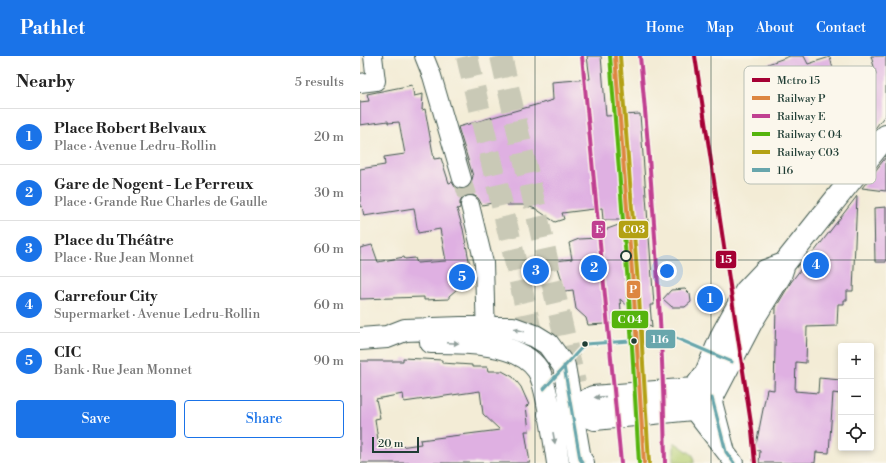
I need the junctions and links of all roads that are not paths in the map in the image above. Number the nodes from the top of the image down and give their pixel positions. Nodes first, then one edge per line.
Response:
1 (373, 56) edge
2 (424, 56) edge
3 (360, 83) edge
4 (886, 136) edge
5 (876, 148) edge
6 (462, 179) tunnel mouth
7 (846, 184) edge
8 (470, 205) tunnel mouth
9 (775, 268) junction
10 (486, 336) junction
11 (360, 339) edge
12 (700, 399) junction
13 (571, 408) junction
14 (549, 414) junction
15 (595, 419) junction
16 (730, 458) edge
17 (558, 463) edge
18 (583, 463) edge
19 (587, 463) edge

1 - 3 street
2 - 6 street
4 - 5 street
7 - 9 street
8 - 10 street
9 - 12 street
9 - 12 street
10 - 11 street
13 -> 10 street
10 - 14 street
12 -> 13 street
12 - 15 street
12 - 16 street
13 - 14 street
13 - 15 street
13 - 18 street
14 -> 17 street
15 - 19 street

